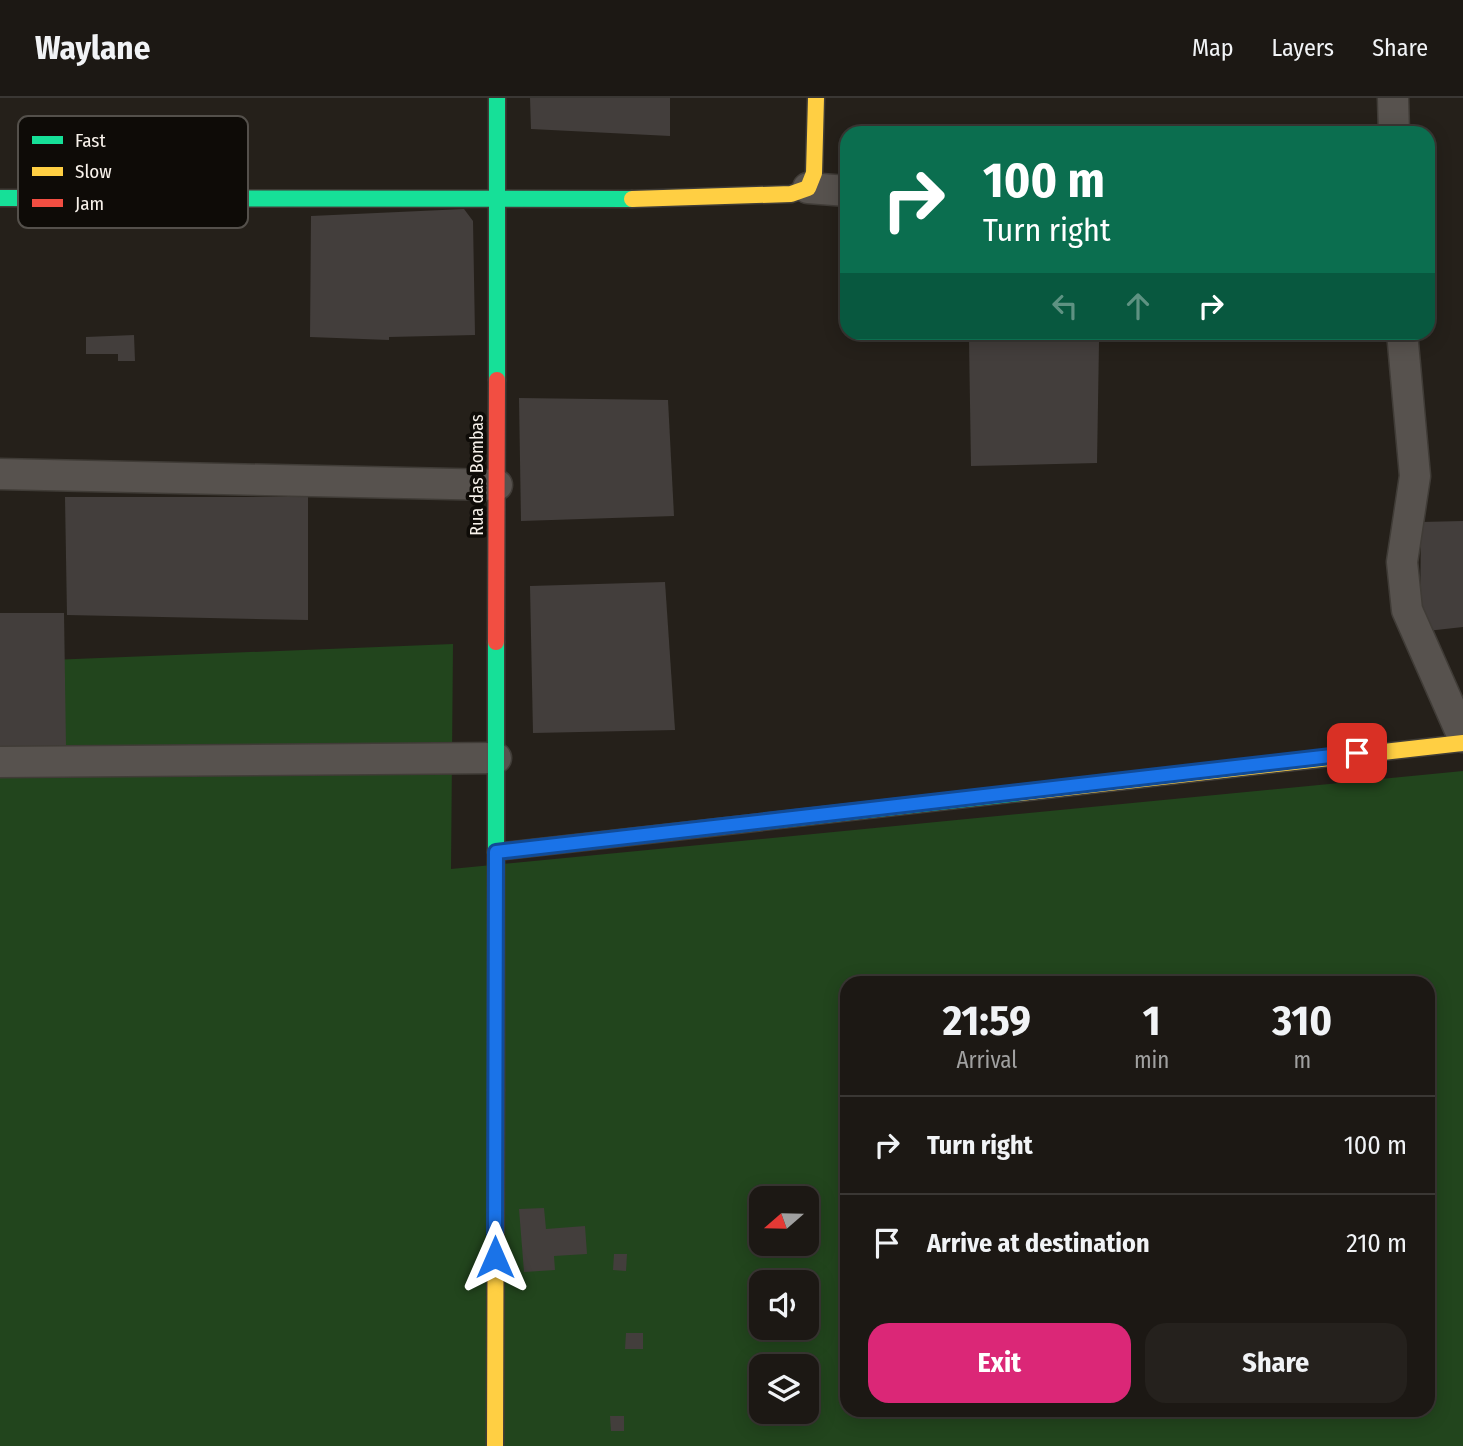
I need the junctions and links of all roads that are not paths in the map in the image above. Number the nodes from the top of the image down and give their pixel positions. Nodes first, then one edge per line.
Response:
1 (497, 98) edge
2 (816, 98) edge
3 (1393, 98) edge
4 (1394, 126) edge
5 (808, 188) junction
6 (840, 190) edge
7 (0, 198) edge
8 (18, 198) edge
9 (248, 198) edge
10 (497, 199) junction
11 (1403, 340) edge
12 (0, 474) edge
13 (497, 485) junction
14 (1463, 737) edge
15 (1463, 743) edge
16 (496, 758) junction
17 (0, 762) edge
18 (496, 852) junction
19 (495, 1446) edge

1 - 10 street, Rua das Bombas
2 - 5 street
3 - 4 street
5 - 6 street
5 - 10 street
7 - 8 street
9 - 10 street
10 - 13 street, Rua das Bombas
11 - 14 street
12 - 13 street
13 - 16 street, Rua das Bombas
15 - 18 street
16 - 17 street
16 - 18 street, Rua das Bombas
18 - 19 street, Rua das Bombas

